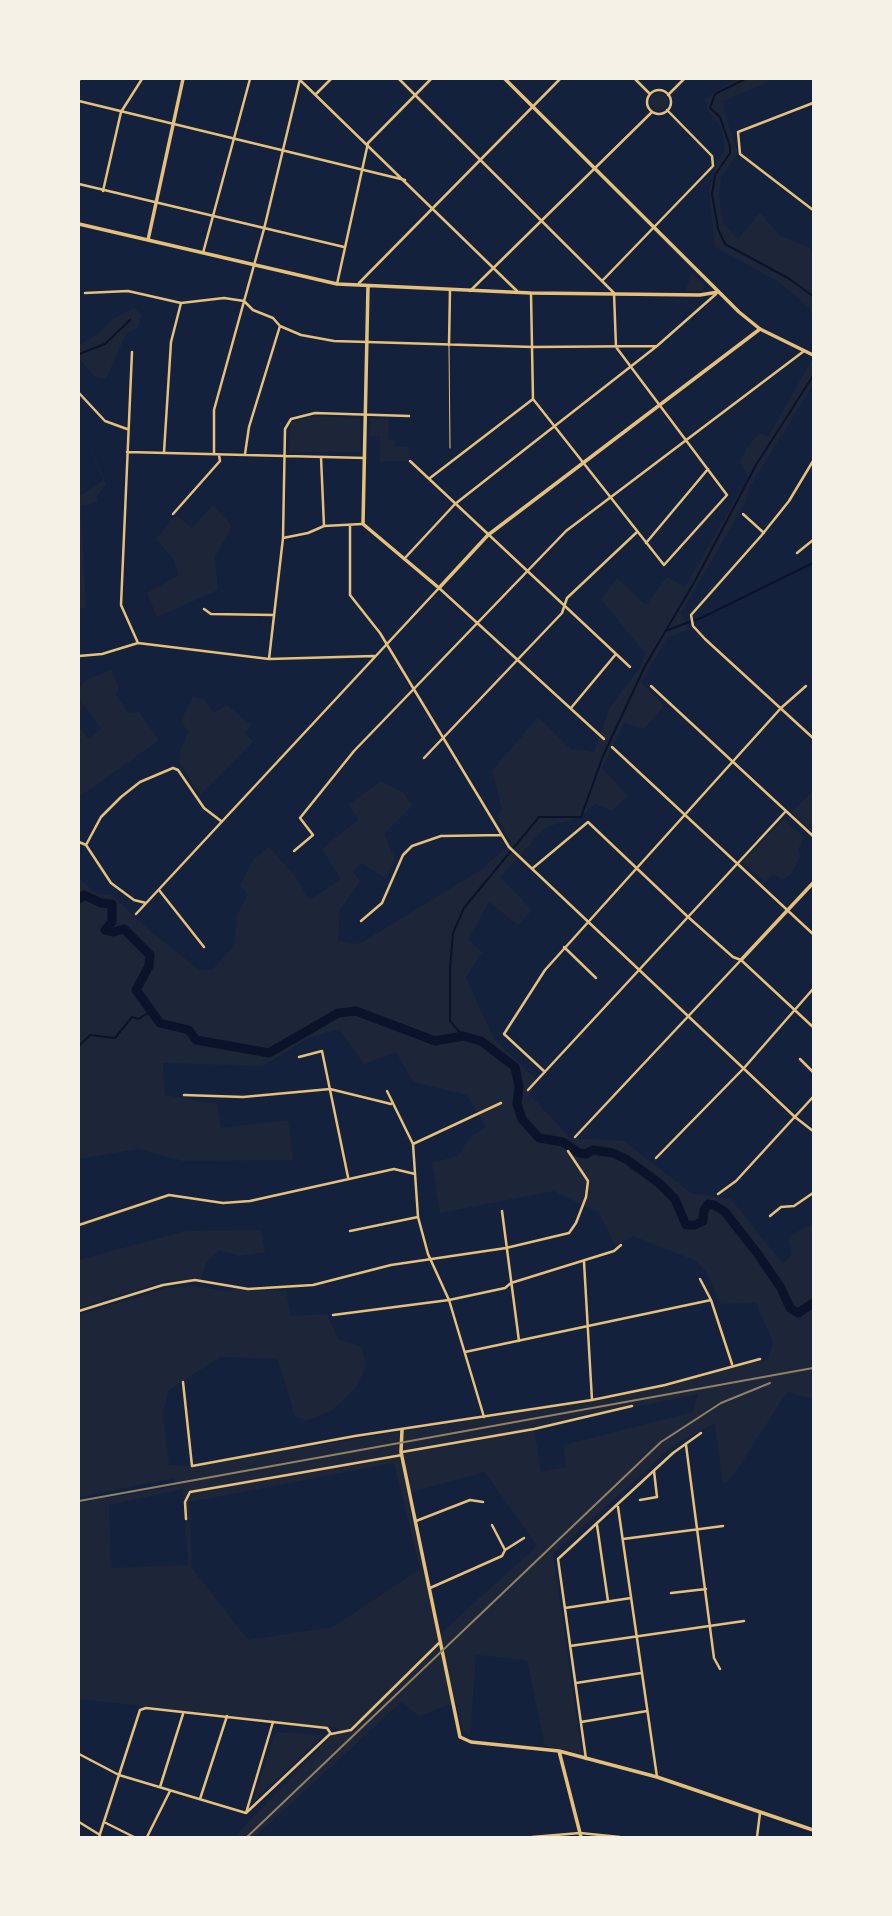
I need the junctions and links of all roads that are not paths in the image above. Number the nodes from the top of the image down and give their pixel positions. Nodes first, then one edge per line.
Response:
1 (142, 79) edge
2 (183, 79) edge
3 (250, 79) edge
4 (299, 79) edge
5 (331, 79) edge
6 (399, 79) edge
7 (431, 79) edge
8 (505, 79) edge
9 (560, 79) edge
10 (635, 79) edge
11 (684, 79) edge
12 (316, 94) junction
13 (650, 94) junction
14 (415, 95) junction
15 (668, 95) junction
16 (79, 101) edge
17 (813, 103) edge
18 (534, 107) junction
19 (667, 110) junction
20 (121, 112) junction
21 (652, 112) junction
22 (172, 126) junction
23 (234, 140) junction
24 (368, 143) junction
25 (283, 151) junction
26 (480, 159) junction
27 (594, 167) junction
28 (361, 169) junction
29 (405, 180) junction
30 (79, 184) edge
31 (103, 191) junction
32 (156, 203) junction
33 (433, 206) junction
34 (813, 210) edge
35 (212, 217) junction
36 (541, 220) junction
37 (79, 224) edge
38 (654, 228) junction
39 (264, 229) junction
40 (148, 240) junction
41 (344, 247) junction
42 (203, 253) junction
43 (254, 267) junction
44 (494, 267) junction
45 (602, 281) junction
46 (337, 284) junction
47 (357, 286) junction
48 (368, 286) junction
49 (450, 290) junction
50 (469, 291) junction
51 (518, 292) junction
52 (718, 292) junction
53 (85, 293) dead end
54 (531, 293) junction
55 (614, 293) junction
56 (244, 301) junction
57 (181, 303) junction
58 (280, 326) junction
59 (760, 328) junction
60 (367, 342) junction
61 (449, 345) junction
62 (657, 346) junction
63 (533, 347) junction
64 (616, 347) junction
65 (804, 351) junction
66 (132, 352) dead end
67 (813, 355) edge
68 (631, 366) junction
69 (79, 393) edge
70 (533, 400) junction
71 (659, 404) junction
72 (365, 416) junction
73 (409, 416) dead end
74 (553, 427) junction
75 (127, 429) junction
76 (686, 440) junction
77 (450, 448) dead end
78 (127, 452) junction
79 (164, 452) junction
80 (217, 454) junction
81 (245, 455) junction
82 (284, 456) junction
83 (321, 457) junction
84 (365, 458) junction
85 (410, 461) dead end
86 (813, 461) edge
87 (582, 462) junction
88 (708, 470) junction
89 (429, 479) junction
90 (609, 498) junction
91 (455, 504) junction
92 (173, 514) dead end
93 (743, 514) dead end
94 (363, 524) junction
95 (350, 525) junction
96 (324, 526) junction
97 (637, 532) junction
98 (764, 533) junction
99 (488, 535) junction
100 (283, 538) junction
101 (813, 540) edge
102 (646, 543) junction
103 (797, 553) dead end
104 (404, 559) junction
105 (528, 572) junction
106 (439, 588) junction
107 (565, 606) junction
108 (204, 609) dead end
109 (274, 615) junction
110 (479, 624) junction
111 (138, 643) junction
112 (387, 644) junction
113 (617, 653) junction
114 (79, 656) edge
115 (374, 656) junction
116 (269, 659) junction
117 (518, 660) junction
118 (630, 667) dead end
119 (651, 686) dead end
120 (806, 686) dead end
121 (415, 691) junction
122 (570, 708) junction
123 (781, 708) junction
124 (444, 738) junction
125 (813, 738) edge
126 (604, 739) dead end
127 (612, 747) dead end
128 (425, 758) dead end
129 (732, 761) junction
130 (786, 811) junction
131 (685, 814) junction
132 (222, 822) junction
133 (502, 835) junction
134 (813, 836) edge
135 (79, 842) edge
136 (86, 845) junction
137 (294, 851) dead end
138 (737, 863) junction
139 (533, 867) junction
140 (637, 867) junction
141 (813, 883) edge
142 (159, 890) junction
143 (147, 903) junction
144 (788, 911) junction
145 (136, 914) dead end
146 (687, 916) junction
147 (589, 919) junction
148 (361, 921) dead end
149 (813, 934) edge
150 (204, 947) dead end
151 (564, 947) junction
152 (741, 960) junction
153 (639, 967) junction
154 (596, 978) dead end
155 (813, 989) edge
156 (794, 1010) junction
157 (689, 1016) junction
158 (813, 1027) edge
159 (299, 1057) dead end
160 (800, 1059) dead end
161 (744, 1068) junction
162 (545, 1072) junction
163 (813, 1072) edge
164 (330, 1088) junction
165 (528, 1090) dead end
166 (387, 1091) dead end
167 (184, 1095) dead end
168 (813, 1097) edge
169 (501, 1103) dead end
170 (392, 1104) junction
171 (795, 1117) junction
172 (813, 1131) edge
173 (575, 1137) dead end
174 (413, 1144) junction
175 (568, 1152) dead end
176 (656, 1158) dead end
177 (415, 1174) junction
178 (348, 1177) junction
179 (813, 1193) edge
180 (718, 1194) dead end
181 (502, 1211) dead end
182 (770, 1216) dead end
183 (418, 1217) junction
184 (79, 1225) edge
185 (350, 1231) dead end
186 (621, 1245) dead end
187 (506, 1248) junction
188 (432, 1257) junction
189 (584, 1262) junction
190 (700, 1279) dead end
191 (511, 1283) junction
192 (449, 1300) junction
193 (711, 1300) junction
194 (79, 1311) edge
195 (333, 1315) dead end
196 (587, 1326) junction
197 (519, 1341) junction
198 (465, 1352) junction
199 (760, 1359) dead end
200 (732, 1364) junction
201 (183, 1382) dead end
202 (592, 1400) junction
203 (632, 1406) dead end
204 (484, 1417) junction
205 (402, 1430) junction
206 (701, 1433) dead end
207 (686, 1444) junction
208 (401, 1453) junction
209 (654, 1471) junction
210 (640, 1500) dead end
211 (483, 1502) dead end
212 (618, 1506) junction
213 (186, 1519) dead end
214 (416, 1521) junction
215 (492, 1525) dead end
216 (597, 1525) junction
217 (723, 1526) dead end
218 (699, 1529) junction
219 (524, 1538) dead end
220 (623, 1539) junction
221 (505, 1550) junction
222 (430, 1588) junction
223 (706, 1589) junction
224 (671, 1593) dead end
225 (632, 1598) junction
226 (608, 1601) junction
227 (565, 1608) junction
228 (744, 1621) dead end
229 (711, 1625) junction
230 (637, 1636) junction
231 (439, 1643) junction
232 (570, 1646) junction
233 (720, 1669) dead end
234 (643, 1673) junction
235 (576, 1683) junction
236 (648, 1710) junction
237 (183, 1713) junction
238 (226, 1716) junction
239 (273, 1722) junction
240 (581, 1722) junction
241 (331, 1734) junction
242 (559, 1751) junction
243 (79, 1754) edge
244 (576, 1756) junction
245 (586, 1759) junction
246 (563, 1765) junction
247 (119, 1775) junction
248 (657, 1777) junction
249 (160, 1787) junction
250 (170, 1791) junction
251 (200, 1799) junction
252 (760, 1810) junction
253 (246, 1813) junction
254 (79, 1822) edge
255 (105, 1822) junction
256 (813, 1830) edge
257 (580, 1835) edge
258 (99, 1836) edge
259 (134, 1837) edge
260 (147, 1837) edge
261 (532, 1837) edge
262 (620, 1837) edge
263 (757, 1837) edge

1 - 20 street
2 - 22 street
3 - 23 street
4 - 12 street
4 - 25 street
5 - 12 street
6 - 14 street
7 - 14 street
8 - 18 street
9 - 18 street
10 - 13 street
11 - 15 street
12 - 24 street
13 - 15 street
13 - 21 street
14 - 24 street
14 - 26 street
15 - 19 street
16 - 20 street
17 - 34 street
18 - 26 street
18 - 27 street
19 - 21 street
19 - 38 street
20 - 22 street
20 - 31 street
21 - 27 street
22 - 23 street
22 - 32 street
23 - 25 street
23 - 35 street
24 - 28 street
24 - 29 street
25 - 28 street
25 - 39 street
26 - 33 street
26 - 36 street
27 - 36 street
27 - 38 street
28 - 29 street
28 - 41 street
29 - 33 street
30 - 31 street
31 - 32 street
32 - 35 street
32 - 40 street
33 - 44 street
33 - 47 street
35 - 39 street
35 - 42 street
36 - 44 street
36 - 45 street
37 - 40 street
38 - 45 street
38 - 52 street
39 - 41 street
39 - 43 street
40 - 42 street
41 - 46 street
42 - 43 street
43 - 46 street
43 - 56 street
44 - 50 street
44 - 51 street
45 - 55 street
46 - 47 street
47 - 48 street
48 - 49 street
48 - 60 street
49 - 50 street
49 - 61 street
50 - 51 street
51 - 54 street
52 - 55 street
52 - 59 street
52 - 62 street
53 - 57 street
54 - 55 street
54 - 63 street
55 - 64 street
56 - 57 street
56 - 58 street
56 - 80 street
57 - 79 street
58 - 60 street
58 - 81 street
59 - 65 street
59 - 71 street
60 - 61 street
60 - 72 street
61 - 63 street
61 - 77 lane
62 - 64 street
62 - 68 street
63 - 64 street
63 - 70 street
64 - 68 street
65 - 67 street
65 - 76 street
66 - 75 street
68 - 71 street
68 - 74 street
69 - 75 street
70 - 74 street
70 - 89 street
71 - 76 street
71 - 87 street
72 - 73 street
72 - 82 street
72 - 84 street
74 - 87 street
74 - 91 street
75 - 78 street
76 - 88 street
76 - 90 street
78 - 79 street
78 - 111 street
79 - 80 street
80 - 81 street
80 - 92 street
81 - 82 street
82 - 83 street
82 - 100 street
83 - 84 street
83 - 96 street
84 - 94 street
85 - 89 street
86 - 98 street
87 - 90 street
87 - 99 street
88 - 102 street
88 - 102 street
89 - 91 street
90 - 97 street
90 - 105 street
91 - 99 street
91 - 104 street
93 - 98 street
94 - 95 street
94 - 104 street
95 - 96 street
95 - 112 street
96 - 100 street
97 - 102 street
97 - 107 street
98 - 123 street
99 - 105 street
99 - 106 street
100 - 109 street
101 - 103 street
104 - 106 street
105 - 107 street
105 - 110 street
106 - 110 street
106 - 112 street
107 - 113 street
107 - 117 street
108 - 109 street
109 - 116 street
110 - 117 street
110 - 121 street
111 - 114 street
111 - 116 street
112 - 115 street
112 - 121 street
113 - 118 street
113 - 122 street
115 - 116 street
115 - 132 street
117 - 122 street
117 - 124 street
119 - 129 street
120 - 123 street
121 - 124 street
121 - 137 street
122 - 126 street
123 - 125 street
123 - 129 street
124 - 128 street
124 - 133 street
127 - 131 street
129 - 130 street
129 - 131 street
130 - 134 street
130 - 138 street
131 - 138 street
131 - 140 street
132 - 136 street
132 - 142 street
133 - 139 street
133 - 148 street
135 - 136 street
136 - 143 street
138 - 144 street
138 - 146 street
139 - 140 street
139 - 147 street
140 - 146 street
140 - 147 street
141 - 144 street
142 - 143 street
142 - 150 street
143 - 145 street
144 - 149 street
144 - 152 street
146 - 152 street
146 - 153 street
147 - 151 street
147 - 153 street
151 - 154 street
151 - 162 street
152 - 156 street
152 - 157 street
153 - 157 street
153 - 162 street
155 - 156 street
156 - 158 street
156 - 161 street
157 - 161 street
157 - 173 street
159 - 164 street
160 - 163 street
161 - 171 street
161 - 176 street
162 - 165 street
164 - 167 street
164 - 170 street
164 - 178 street
166 - 170 street
168 - 171 street
169 - 174 street
170 - 174 street
171 - 172 street
171 - 180 street
174 - 177 street
175 - 187 street
177 - 178 street
177 - 183 street
178 - 184 street
179 - 182 street
181 - 187 street
183 - 185 street
183 - 188 street
186 - 189 street
187 - 188 street
187 - 191 street
188 - 192 street
188 - 194 street
189 - 191 street
189 - 196 street
190 - 193 street
191 - 192 street
191 - 197 street
192 - 195 street
192 - 198 street
193 - 196 street
193 - 200 street
196 - 197 street
196 - 202 street
197 - 198 street
198 - 204 street
199 - 200 street
200 - 202 street
201 - 205 street
202 - 204 street
203 - 208 street
204 - 205 street
205 - 208 street
206 - 207 street
207 - 209 street
207 - 218 street
208 - 213 street
208 - 214 street
209 - 210 street
209 - 212 street
211 - 214 street
212 - 216 street
212 - 220 street
214 - 222 street
215 - 221 street
216 - 226 street
216 - 227 street
217 - 218 street
218 - 220 street
218 - 223 street
219 - 221 street
220 - 225 street
221 - 222 street
222 - 231 street
223 - 224 street
223 - 229 street
225 - 226 street
225 - 230 street
226 - 227 street
227 - 232 street
228 - 229 street
229 - 230 street
229 - 233 street
230 - 232 street
230 - 234 street
231 - 241 street
231 - 242 street
232 - 235 street
234 - 235 street
234 - 236 street
235 - 240 street
236 - 240 street
236 - 248 street
237 - 238 street
237 - 247 street
237 - 249 street
238 - 239 street
238 - 251 street
239 - 241 street
239 - 253 street
240 - 245 street
241 - 253 street
242 - 244 street
242 - 246 street
243 - 247 street
244 - 245 street
244 - 246 street
245 - 248 street
246 - 257 street
247 - 249 street
247 - 255 street
248 - 252 street
249 - 250 street
250 - 251 street
250 - 260 street
251 - 253 street
252 - 256 street
252 - 263 street
254 - 258 street
255 - 258 street
255 - 259 street
257 - 261 street
257 - 262 street

